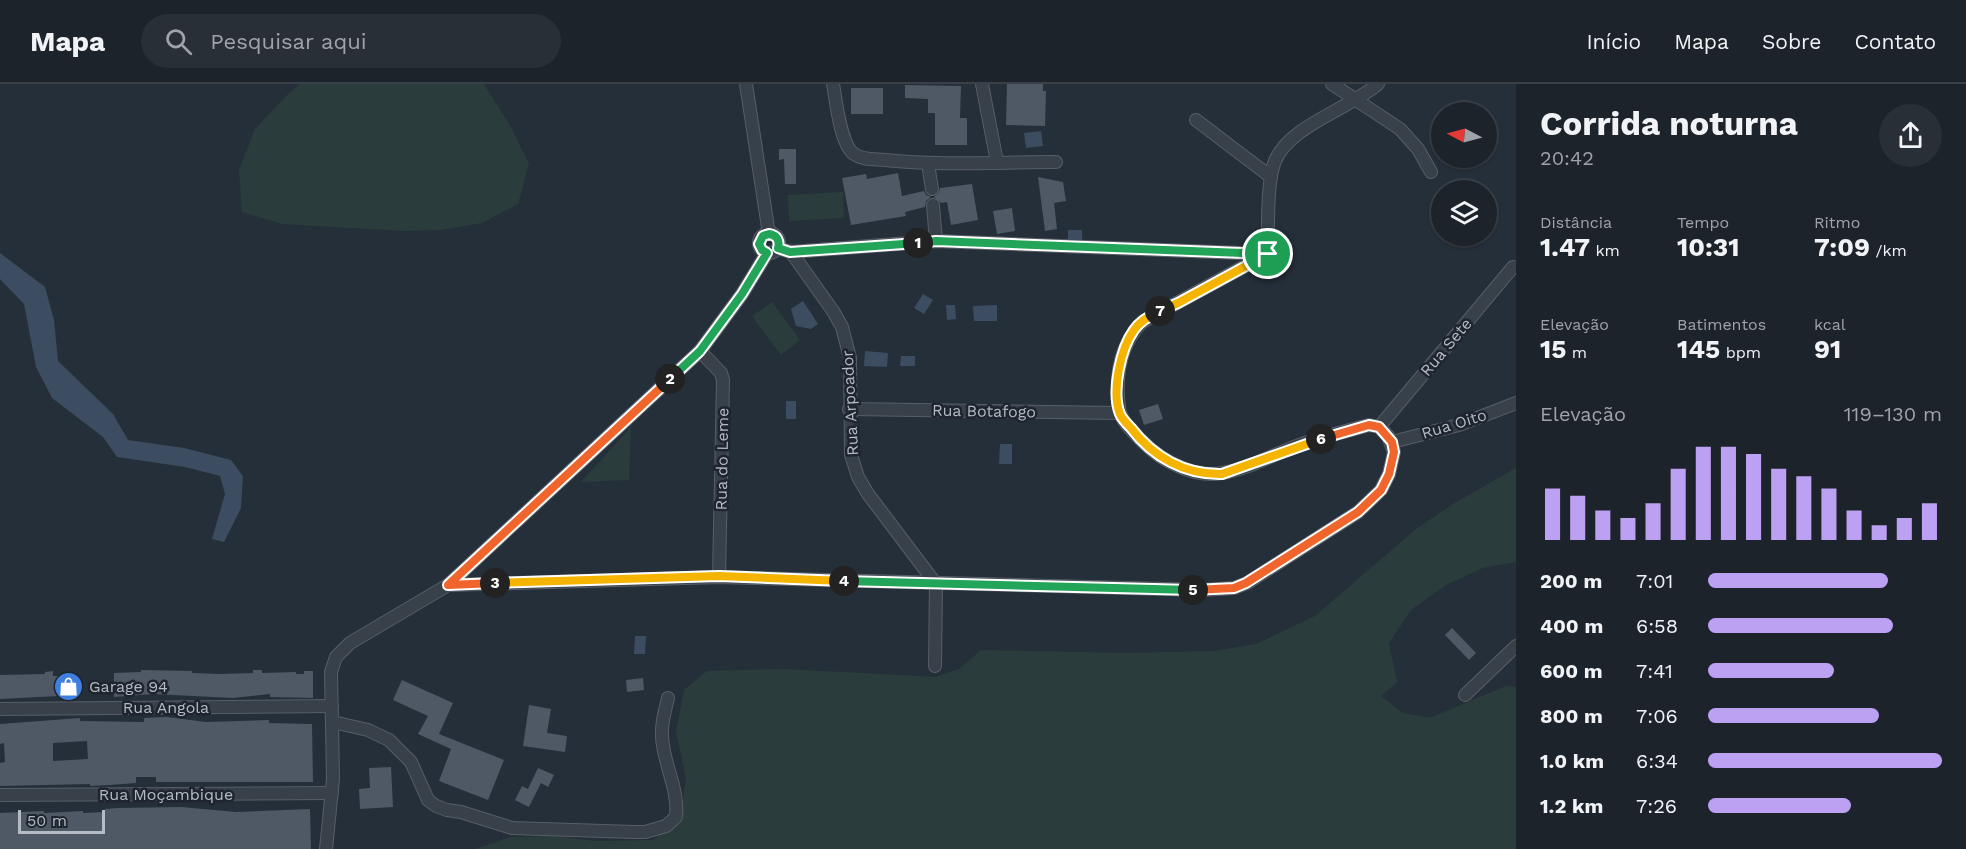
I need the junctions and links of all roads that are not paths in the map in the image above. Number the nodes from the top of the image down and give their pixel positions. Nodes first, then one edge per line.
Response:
1 (746, 84) edge
2 (833, 84) edge
3 (982, 84) edge
4 (1332, 84) edge
5 (1378, 84) edge
6 (1356, 100) junction
7 (1196, 120) dead end
8 (997, 162) junction
9 (1056, 162) dead end
10 (928, 164) junction
11 (1431, 172) dead end
12 (1271, 177) junction
13 (932, 189) dead end
14 (933, 205) dead end
15 (936, 241) junction
16 (772, 250) junction
17 (790, 252) junction
18 (1268, 254) junction
19 (1513, 267) dead end
20 (700, 351) junction
21 (1516, 403) edge
22 (849, 408) junction
23 (1119, 413) junction
24 (1379, 427) junction
25 (1392, 442) junction
26 (719, 576) junction
27 (936, 584) junction
28 (448, 585) junction
29 (1516, 646) edge
30 (935, 666) dead end
31 (1465, 695) dead end
32 (668, 698) dead end
33 (332, 706) junction
34 (0, 710) edge
35 (333, 722) junction
36 (332, 793) junction
37 (0, 795) edge
38 (326, 849) edge

1 - 16 street
2 - 10 street
3 - 8 street
4 - 6 street
5 - 6 street
6 - 11 street
6 - 12 street
7 - 12 street
8 - 9 street
8 - 10 street
10 - 13 street
12 - 18 street
14 - 15 street
15 - 17 street
15 - 18 street
16 - 17 street
16 - 20 street
17 - 22 street, Rua Arpoador
18 - 23 street
19 - 24 street, Rua Sete
20 - 26 street, Rua do Leme
20 - 28 street
21 - 25 street, Rua Oito
22 - 23 street, Rua Botafogo
22 - 27 street, Rua Arpoador
23 - 24 street
24 - 25 street
25 - 27 street
26 - 27 street
26 - 28 street
27 - 30 street
28 - 33 street
29 - 31 street
32 - 35 street
33 - 34 street, Rua Angola
33 - 35 street
35 - 36 street
36 - 37 street, Rua Moçambique
36 - 38 street

